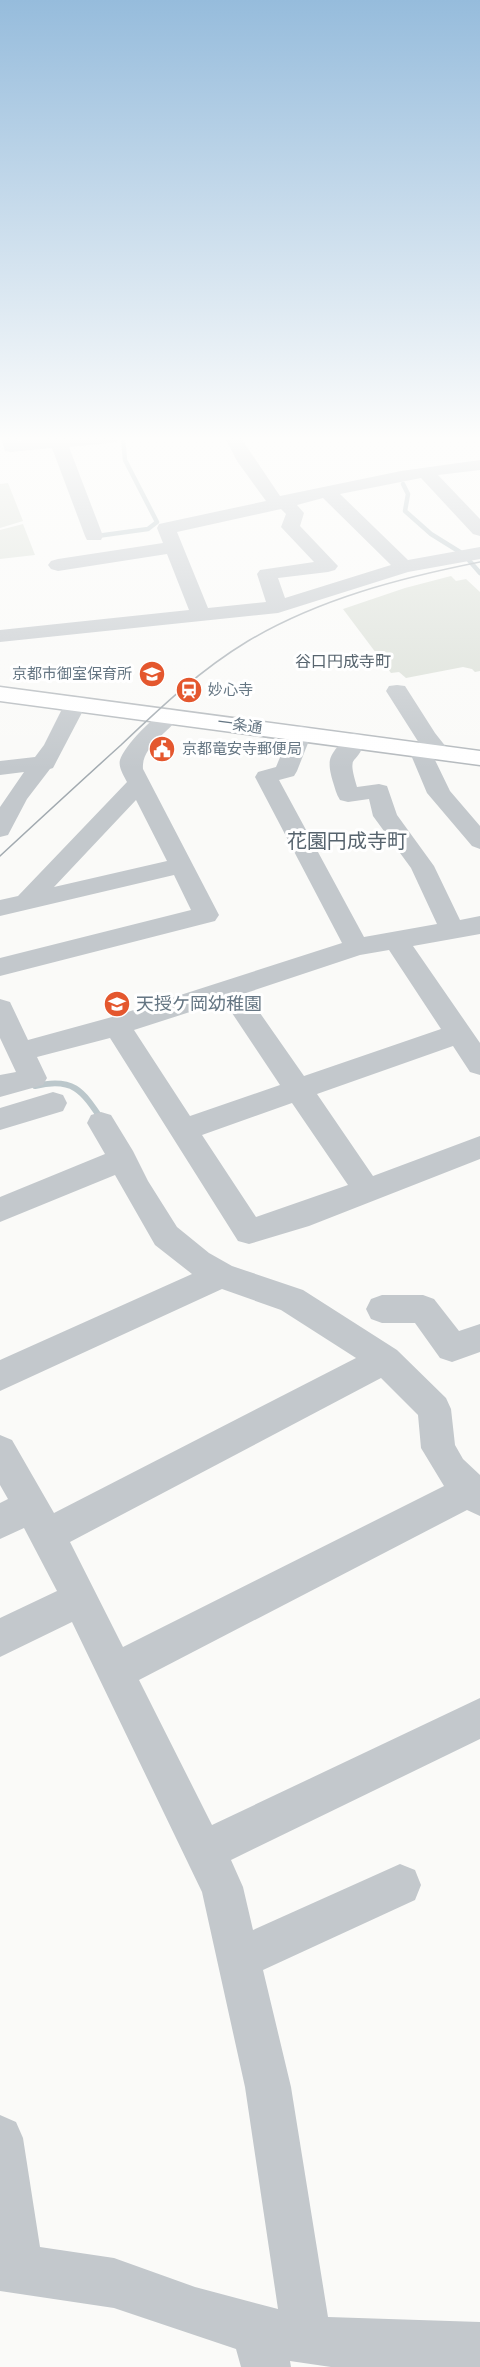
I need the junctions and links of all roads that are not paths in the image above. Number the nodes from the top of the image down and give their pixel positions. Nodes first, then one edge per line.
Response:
1 (171, 548) edge
2 (174, 548) edge
3 (311, 548) edge
4 (385, 548) edge
5 (480, 553) edge
6 (58, 565) dead end
7 (404, 567) junction
8 (278, 607) junction
9 (201, 616) junction
10 (0, 636) edge
11 (397, 691) dead end
12 (0, 694) edge
13 (76, 704) junction
14 (169, 716) junction
15 (301, 733) junction
16 (354, 740) junction
17 (431, 751) junction
18 (480, 758) edge
19 (45, 763) junction
20 (0, 768) edge
21 (139, 783) junction
22 (0, 830) edge
23 (480, 841) edge
24 (180, 866) junction
25 (26, 902) junction
26 (0, 908) edge
27 (480, 925) edge
28 (452, 930) junction
29 (396, 940) junction
30 (357, 947) junction
31 (0, 967) edge
32 (229, 988) junction
33 (0, 1009) edge
34 (117, 1026) junction
35 (459, 1033) junction
36 (20, 1052) junction
37 (480, 1065) edge
38 (0, 1086) edge
39 (298, 1090) junction
40 (53, 1103) dead end
41 (0, 1119) edge
42 (101, 1123) dead end
43 (183, 1130) junction
44 (480, 1147) edge
45 (123, 1159) junction
46 (367, 1190) junction
47 (0, 1210) edge
48 (221, 1275) junction
49 (382, 1309) dead end
50 (480, 1338) edge
51 (384, 1360) junction
52 (0, 1376) edge
53 (0, 1451) edge
54 (475, 1495) edge
55 (26, 1521) edge
56 (80, 1599) junction
57 (0, 1638) edge
58 (115, 1672) junction
59 (480, 1718) edge
60 (204, 1851) junction
61 (400, 1885) dead end
62 (240, 1959) junction
63 (0, 2138) edge
64 (10, 2267) edge
65 (307, 2339) junction
66 (480, 2347) edge
67 (262, 2349) edge

1 - 6 street
2 - 9 street
3 - 8 street
4 - 7 street
5 - 7 street
7 - 8 street
8 - 9 street
9 - 10 street
11 - 17 street
12 - 13 main road, 一条通
13 - 14 main road, 一条通
13 - 19 street
14 - 15 main road, 一条通
14 - 21 street
15 - 16 main road, 一条通
15 - 30 street
16 - 17 main road, 一条通
16 - 28 street
17 - 18 main road, 一条通
17 - 23 street
19 - 20 street
19 - 22 street
21 - 24 street
21 - 25 street
24 - 25 street
24 - 31 street
25 - 26 street
27 - 28 street
28 - 29 street
29 - 30 street
29 - 35 street
30 - 32 street
32 - 34 street
32 - 39 street
33 - 36 street
34 - 36 street
34 - 43 street
35 - 37 street
35 - 39 street
36 - 38 street
39 - 43 street
39 - 46 street
40 - 41 street
42 - 45 street
43 - 46 street
44 - 46 street
45 - 47 street
45 - 48 street
48 - 51 street
48 - 52 street
49 - 50 street
51 - 54 street
51 - 55 street
53 - 55 street
54 - 58 street
55 - 56 street
56 - 57 street
56 - 58 street
58 - 60 street
59 - 60 street
60 - 62 street
61 - 62 street
62 - 65 street
63 - 64 street
64 - 67 street
65 - 66 street
65 - 67 street

